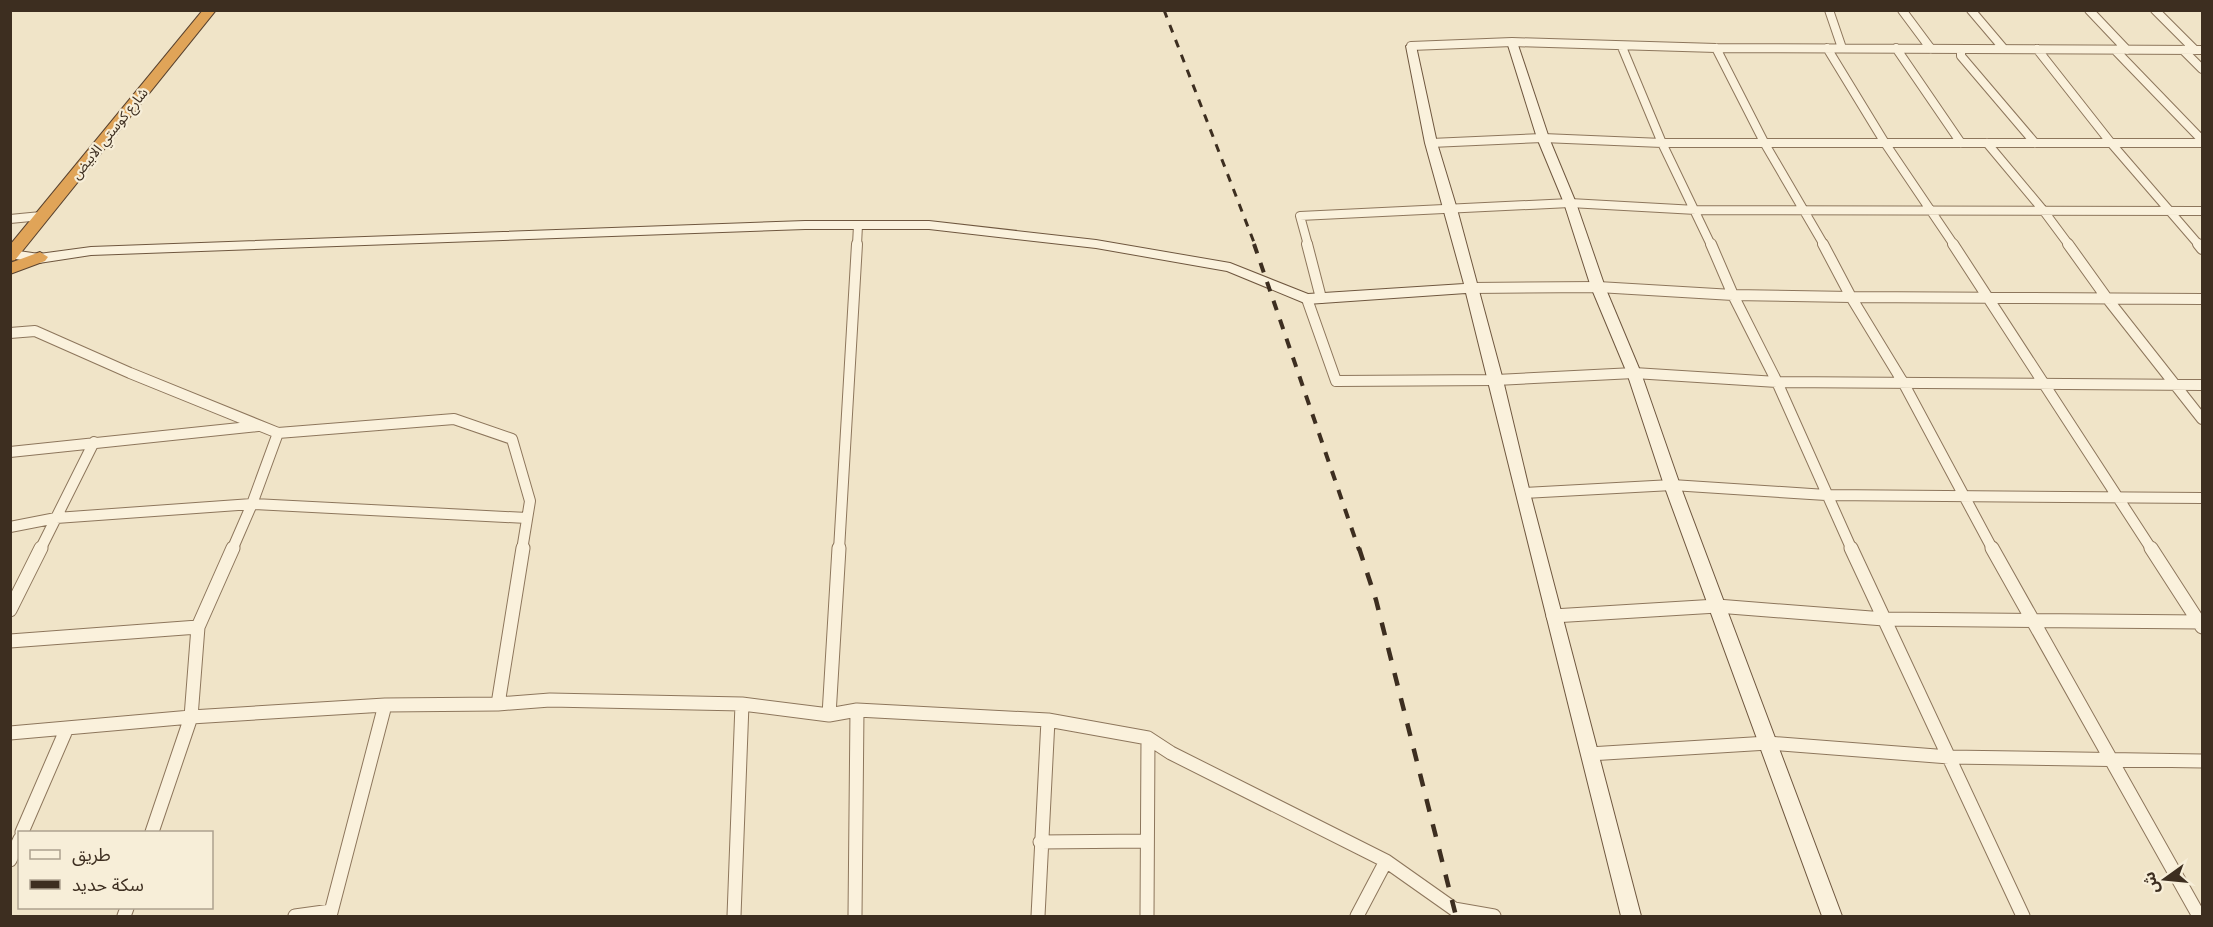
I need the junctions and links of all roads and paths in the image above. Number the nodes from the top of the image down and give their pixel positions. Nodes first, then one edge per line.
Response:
1 (210, 10) edge
2 (1829, 10) edge
3 (1902, 10) edge
4 (1971, 10) edge
5 (2089, 10) edge
6 (2155, 10) edge
7 (1512, 42) junction
8 (1411, 46) joint
9 (1622, 47) junction
10 (1716, 48) junction
11 (1827, 48) junction
12 (1842, 48) junction
13 (1896, 48) junction
14 (1931, 49) junction
15 (1961, 49) junction
16 (2004, 49) junction
17 (2037, 49) junction
18 (2115, 50) junction
19 (2127, 50) junction
20 (2183, 50) junction
21 (2199, 50) edge
22 (2202, 69) edge
23 (1543, 138) junction
24 (2202, 141) edge
25 (1431, 143) junction
26 (1662, 143) junction
27 (1885, 143) junction
28 (1961, 143) junction
29 (1988, 143) junction
30 (2035, 143) junction
31 (2111, 143) junction
32 (1765, 144) junction
33 (1570, 203) junction
34 (1451, 209) junction
35 (1696, 210) junction
36 (1932, 210) junction
37 (2043, 210) junction
38 (1806, 211) junction
39 (2202, 211) edge
40 (2172, 212) junction
41 (41, 216) junction
42 (10, 219) edge
43 (858, 225) junction
44 (2202, 249) edge
45 (92, 251) junction
46 (13, 256) edge
47 (40, 257) joint
48 (1598, 287) junction
49 (1472, 288) junction
50 (1733, 295) junction
51 (1851, 297) junction
52 (1986, 297) junction
53 (2106, 297) junction
54 (1321, 298) junction
55 (2202, 298) edge
56 (1307, 299) junction
57 (10, 333) edge
58 (1634, 373) junction
59 (1496, 380) junction
60 (1777, 382) junction
61 (1904, 384) junction
62 (2046, 384) junction
63 (2177, 384) junction
64 (2202, 385) edge
65 (2202, 419) edge
66 (260, 426) junction
67 (278, 434) junction
68 (94, 442) junction
69 (10, 452) edge
70 (1672, 485) junction
71 (1522, 493) junction
72 (1826, 495) junction
73 (1964, 498) junction
74 (2118, 498) junction
75 (2202, 498) edge
76 (252, 504) junction
77 (56, 518) junction
78 (527, 518) junction
79 (10, 526) edge
80 (1717, 606) junction
81 (10, 610) edge
82 (1553, 616) junction
83 (1884, 619) junction
84 (2033, 621) junction
85 (2201, 624) edge
86 (198, 627) junction
87 (10, 641) edge
88 (498, 704) junction
89 (742, 704) junction
90 (385, 705) junction
91 (856, 710) junction
92 (829, 715) junction
93 (191, 717) junction
94 (1048, 720) junction
95 (67, 728) junction
96 (10, 733) edge
97 (1148, 738) junction
98 (1768, 743) junction
99 (1589, 754) junction
100 (1949, 757) junction
101 (2111, 761) junction
102 (2202, 761) edge
103 (22, 831) edge
104 (152, 831) edge
105 (1146, 841) junction
106 (1040, 842) junction
107 (18, 843) edge
108 (10, 860) edge
109 (1386, 861) junction
110 (330, 914) edge
111 (295, 916) edge
112 (734, 916) edge
113 (855, 916) edge
114 (1038, 916) edge
115 (1147, 916) edge
116 (1358, 916) edge
117 (1494, 916) edge
118 (1631, 916) edge
119 (1832, 916) edge
120 (2023, 916) edge
121 (2199, 916) edge

1 - 41 highway, شارع كوستي الابيض
2 - 12 street
3 - 14 street
4 - 16 street
5 - 19 street
6 - 21 street
7 - 8 street
7 - 9 street
7 - 23 street
8 - 25 street
9 - 10 street
9 - 26 street
10 - 11 street
10 - 32 street
11 - 12 street
11 - 27 street
12 - 13 street
13 - 14 street
13 - 28 street
14 - 15 street
15 - 16 street
15 - 30 street
16 - 17 street
17 - 18 street
17 - 31 street
18 - 19 street
18 - 24 street
19 - 20 street
20 - 21 street
20 - 22 street
23 - 25 street
23 - 26 street
23 - 33 street
24 - 31 street
25 - 34 street
26 - 32 street
26 - 35 street
27 - 28 street
27 - 32 street
27 - 36 street
28 - 29 street
29 - 30 street
29 - 37 street
30 - 31 street
31 - 40 street
32 - 38 street
33 - 34 street
33 - 35 street
33 - 48 street
34 - 49 street
34 - 54 street
35 - 38 street
35 - 50 street
36 - 37 street
36 - 38 street
36 - 52 street
37 - 40 street
37 - 53 street
38 - 51 street
39 - 40 street
40 - 44 street
41 - 42 street
41 - 46 highway, شارع كوستي الابيض
43 - 45 street
43 - 56 street
43 - 92 street
45 - 46 street
45 - 47 street
46 - 47 highway
48 - 49 street
48 - 50 street
48 - 58 street
49 - 54 street
49 - 59 street
50 - 51 street
50 - 60 street
51 - 52 street
51 - 61 street
52 - 53 street
52 - 62 street
53 - 55 street
53 - 63 street
54 - 56 street
56 - 59 street
57 - 66 street
58 - 59 street
58 - 60 street
58 - 70 street
59 - 71 street
60 - 61 street
60 - 72 street
61 - 62 street
61 - 73 street
62 - 63 street
62 - 74 street
63 - 64 street
63 - 65 street
66 - 67 street
66 - 68 street
67 - 76 street
67 - 78 street
68 - 69 street
68 - 77 street
70 - 71 street
70 - 72 street
70 - 80 street
71 - 82 street
72 - 73 street
72 - 83 street
73 - 74 street
73 - 84 street
74 - 75 street
74 - 85 street
76 - 77 street
76 - 78 street
76 - 86 street
77 - 79 street
77 - 81 street
78 - 88 street
80 - 82 street
80 - 83 street
80 - 98 street
82 - 99 street
83 - 84 street
83 - 100 street
84 - 85 street
84 - 101 street
86 - 87 street
86 - 93 street
88 - 89 street
88 - 90 street
89 - 92 street
89 - 112 street
90 - 93 street
90 - 110 street
91 - 92 street
91 - 94 street
91 - 113 street
93 - 95 street
93 - 104 street
94 - 97 street
94 - 106 street
95 - 96 street
95 - 103 street
97 - 105 street
97 - 109 street
98 - 99 street
98 - 100 street
98 - 119 street
99 - 118 street
100 - 101 street
100 - 120 street
101 - 102 street
101 - 121 street
105 - 106 street
105 - 115 street
106 - 114 street
107 - 108 street
109 - 116 street
109 - 117 street
110 - 111 street

